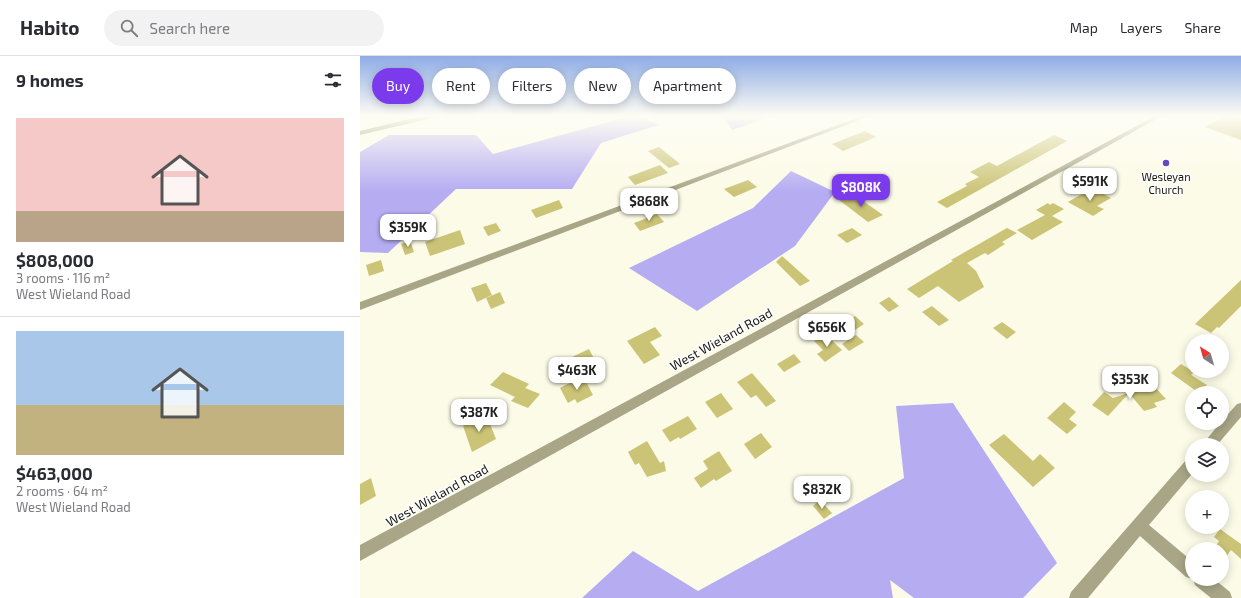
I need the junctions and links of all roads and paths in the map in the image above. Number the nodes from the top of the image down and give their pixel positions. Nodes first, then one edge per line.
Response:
1 (799, 141) edge
2 (1113, 141) edge
3 (360, 306) edge
4 (1241, 408) edge
5 (1215, 438) edge
6 (1185, 472) edge
7 (1138, 526) junction
8 (360, 553) edge
9 (1185, 565) edge
10 (1209, 586) edge
11 (1077, 598) edge
12 (1224, 598) edge

1 - 3 street
2 - 8 street, West Wieland Road
4 - 5 street
6 - 7 street
7 - 9 street
7 - 11 street
10 - 12 street

